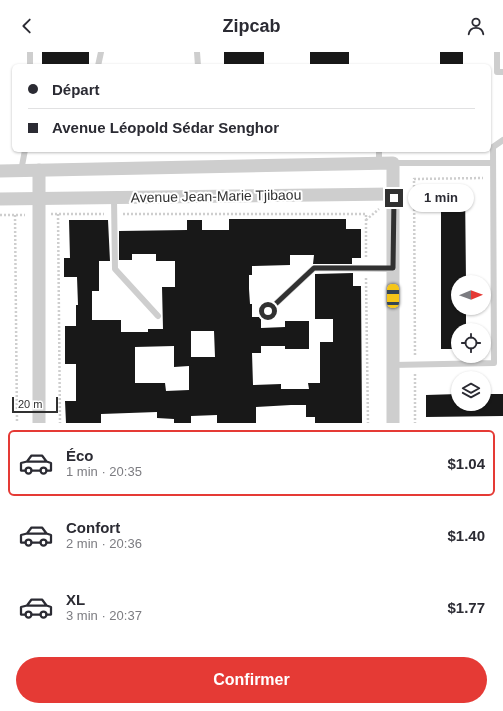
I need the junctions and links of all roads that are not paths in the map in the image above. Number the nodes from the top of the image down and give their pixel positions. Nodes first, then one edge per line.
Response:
1 (30, 52) edge
2 (101, 52) edge
3 (197, 52) edge
4 (497, 52) edge
5 (30, 64) edge
6 (98, 64) edge
7 (198, 64) edge
8 (503, 72) edge
9 (503, 140) edge
10 (25, 152) edge
11 (379, 152) edge
12 (380, 163) junction
13 (393, 163) junction
14 (492, 163) junction
15 (39, 170) junction
16 (0, 171) edge
17 (21, 171) junction
18 (393, 194) junction
19 (114, 198) junction
20 (0, 199) edge
21 (38, 199) junction
22 (393, 268) junction
23 (268, 311) dead end
24 (158, 316) dead end
25 (393, 365) junction
26 (39, 423) edge
27 (393, 423) edge

1 - 5 lane
2 - 6 lane
3 - 7 lane
4 - 8 lane
9 - 14 lane
10 - 17 lane
11 - 12 lane
12 - 13 street, Avenue Jean-Marie Tjibaou
12 - 15 street, Avenue Jean-Marie Tjibaou
13 - 14 lane
13 - 18 street
14 - 25 lane
15 - 17 street, Avenue Jean-Marie Tjibaou
15 - 21 street
16 - 17 street, Avenue Jean-Marie Tjibaou
18 - 19 street, Avenue Jean-Marie Tjibaou
18 - 22 street
19 - 21 street, Avenue Jean-Marie Tjibaou
19 - 24 lane
20 - 21 street, Avenue Jean-Marie Tjibaou
21 - 26 street
22 - 23 lane
22 - 25 street
25 - 27 street

